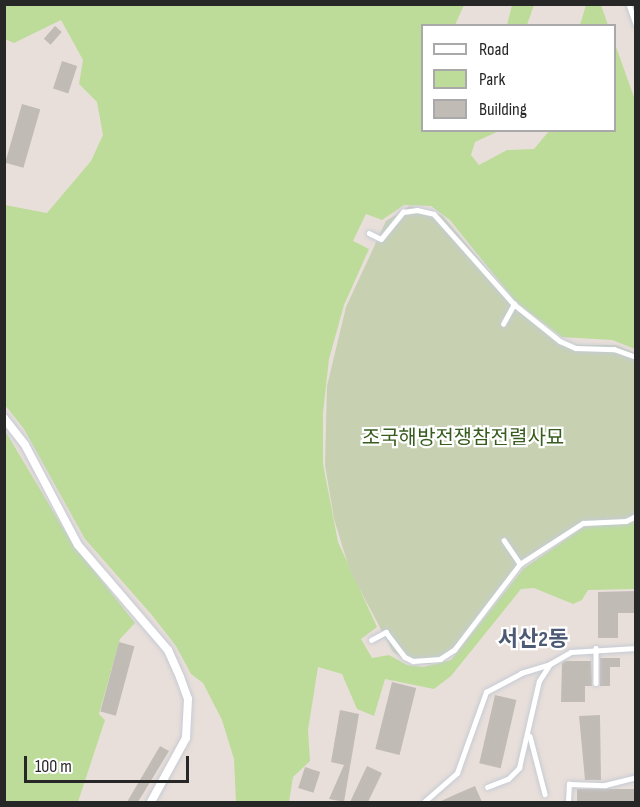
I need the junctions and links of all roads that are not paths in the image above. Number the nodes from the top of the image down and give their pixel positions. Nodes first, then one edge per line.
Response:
1 (629, 4) edge
2 (636, 24) edge
3 (369, 233) dead end
4 (514, 303) junction
5 (503, 324) dead end
6 (636, 357) edge
7 (4, 418) edge
8 (636, 516) edge
9 (504, 540) dead end
10 (520, 564) junction
11 (371, 640) dead end
12 (596, 648) junction
13 (636, 648) edge
14 (550, 664) junction
15 (596, 683) dead end
16 (529, 734) junction
17 (636, 777) edge
18 (487, 787) dead end
19 (545, 794) dead end
20 (151, 802) edge
21 (424, 802) edge
22 (568, 802) edge

1 - 2 lane
3 - 4 lane
4 - 5 lane
4 - 6 lane
7 - 20 street
8 - 10 lane
9 - 10 lane
10 - 11 lane
12 - 13 lane
12 - 14 lane
12 - 15 lane
14 - 16 lane
14 - 21 lane
16 - 18 lane
16 - 19 lane
17 - 22 lane

